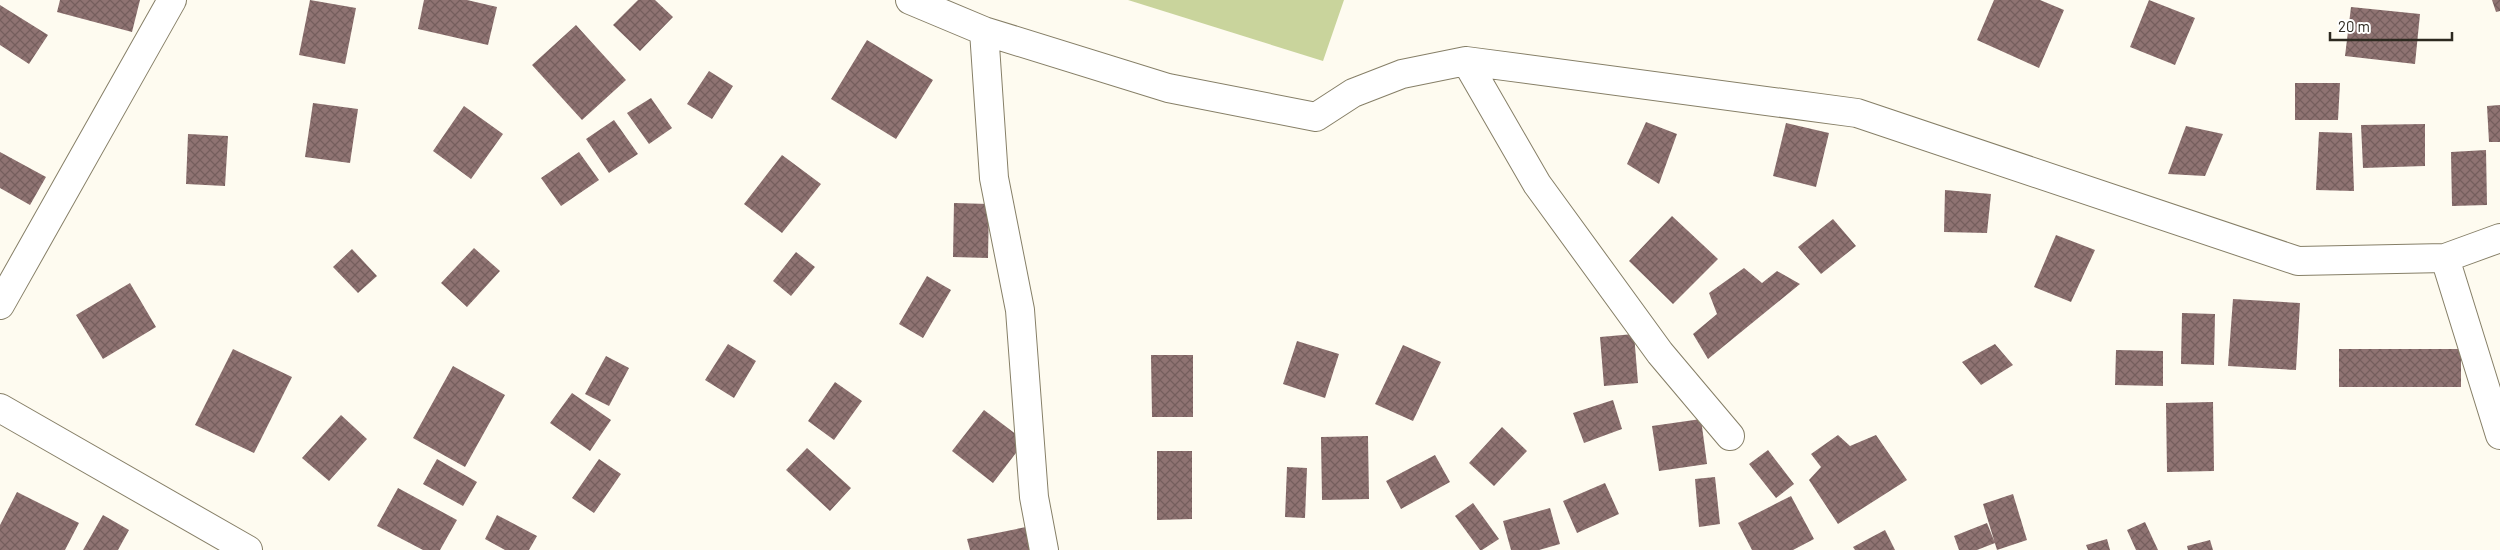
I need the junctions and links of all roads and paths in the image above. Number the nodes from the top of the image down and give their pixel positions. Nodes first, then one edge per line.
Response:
1 (172, 0) edge
2 (910, 0) edge
3 (984, 30) junction
4 (1466, 60) junction
5 (2500, 238) edge
6 (2445, 258) junction
7 (0, 305) edge
8 (0, 408) edge
9 (2500, 435) edge
10 (1730, 436) dead end
11 (248, 550) edge
12 (1044, 550) edge

1 - 7 street
2 - 3 street
3 - 4 street
3 - 12 street
4 - 6 street
4 - 10 street
5 - 6 street
6 - 9 street
8 - 11 street

